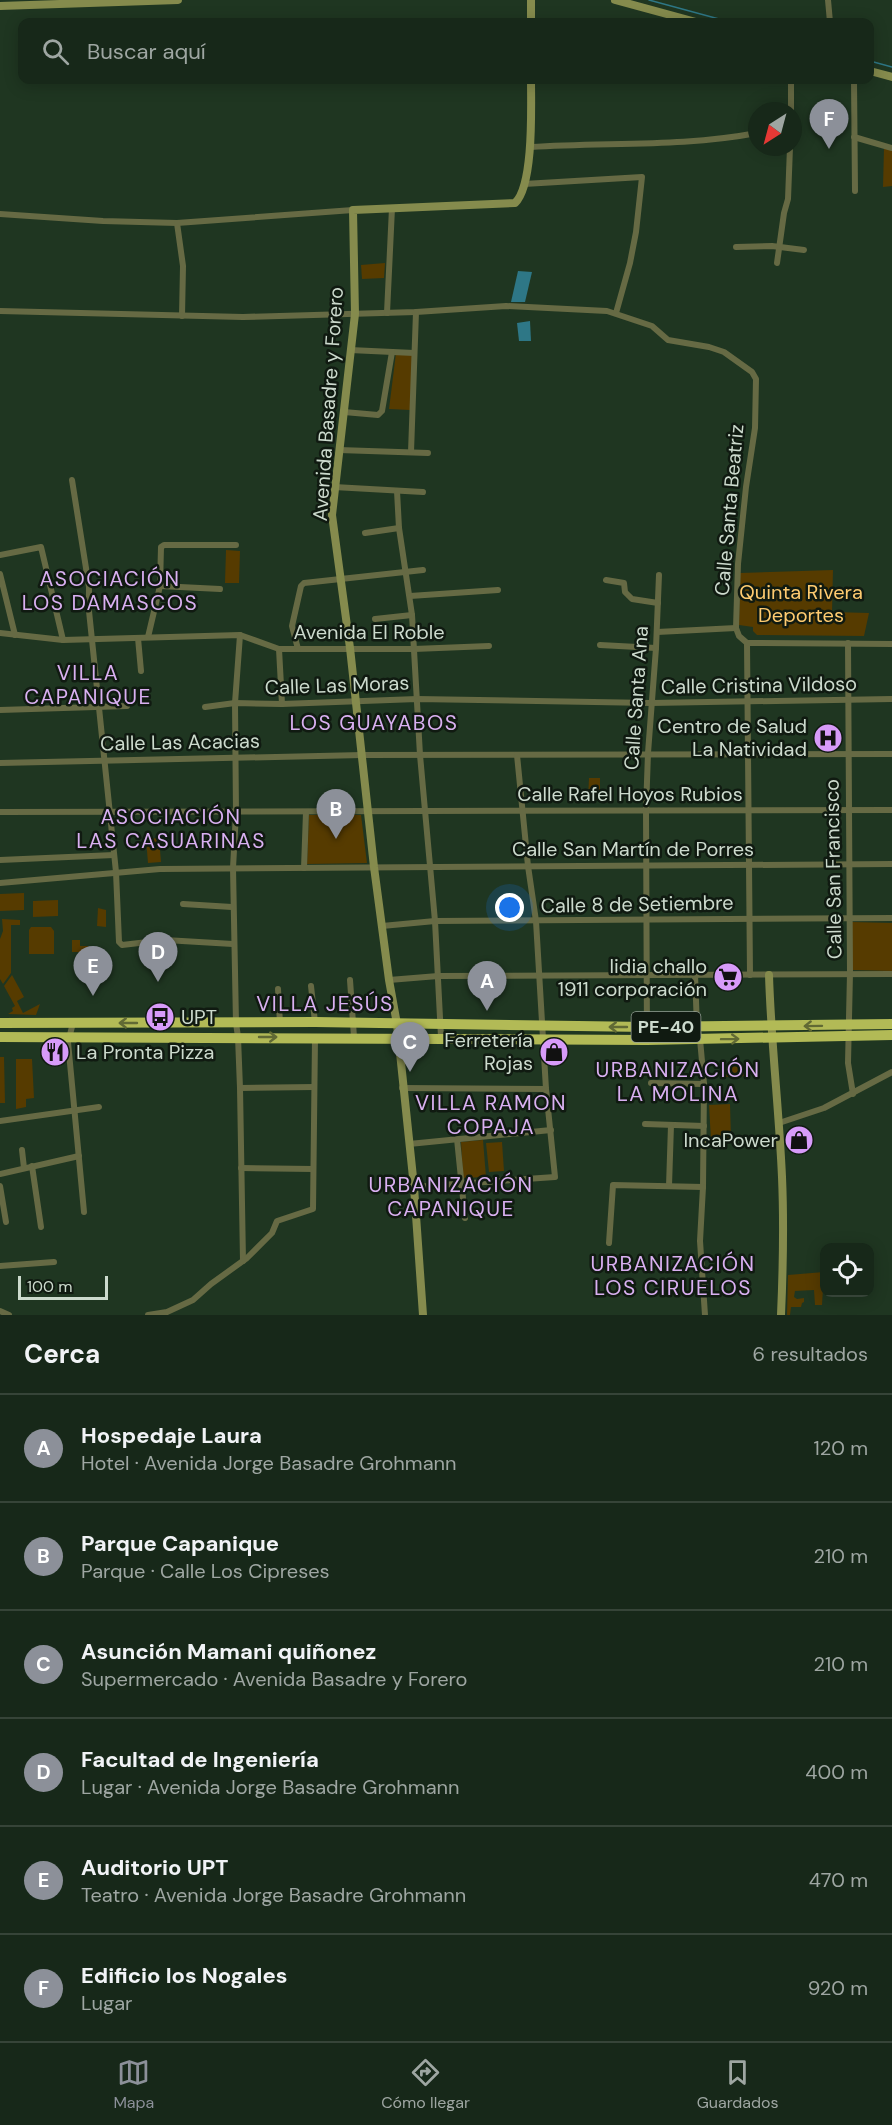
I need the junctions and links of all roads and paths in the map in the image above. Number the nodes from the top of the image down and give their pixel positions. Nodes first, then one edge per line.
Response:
1 (178, 0) edge
2 (531, 0) edge
3 (615, 0) edge
4 (828, 0) edge
5 (0, 6) edge
6 (531, 18) edge
7 (681, 18) edge
8 (830, 18) edge
9 (874, 72) edge
10 (892, 77) edge
11 (531, 84) edge
12 (791, 84) edge
13 (854, 84) edge
14 (791, 102) edge
15 (748, 135) edge
16 (855, 137) junction
17 (531, 147) junction
18 (892, 148) edge
19 (790, 156) edge
20 (524, 184) junction
21 (855, 191) dead end
22 (392, 208) junction
23 (353, 210) junction
24 (0, 214) edge
25 (177, 223) junction
26 (780, 246) junction
27 (736, 247) dead end
28 (804, 250) dead end
29 (777, 262) dead end
30 (0, 311) edge
31 (416, 312) junction
32 (387, 313) junction
33 (616, 313) junction
34 (355, 314) junction
35 (182, 316) junction
36 (351, 350) junction
37 (392, 352) junction
38 (414, 353) junction
39 (344, 412) junction
40 (339, 450) junction
41 (411, 452) junction
42 (428, 453) dead end
43 (72, 480) dead end
44 (334, 487) junction
45 (397, 491) junction
46 (423, 492) dead end
47 (399, 528) junction
48 (365, 533) dead end
49 (236, 545) dead end
50 (0, 555) edge
51 (423, 570) dead end
52 (406, 572) junction
53 (0, 574) edge
54 (659, 575) dead end
55 (340, 579) junction
56 (606, 580) dead end
57 (1, 584) edge
58 (160, 586) junction
59 (220, 589) dead end
60 (498, 590) dead end
61 (410, 596) junction
62 (658, 603) junction
63 (412, 615) junction
64 (375, 619) dead end
65 (736, 628) junction
66 (657, 632) junction
67 (0, 633) edge
68 (240, 634) junction
69 (15, 635) junction
70 (148, 637) junction
71 (138, 638) junction
72 (93, 639) junction
73 (63, 640) junction
74 (747, 643) junction
75 (848, 643) junction
76 (892, 644) edge
77 (600, 645) dead end
78 (489, 646) dead end
79 (350, 648) junction
80 (656, 648) junction
81 (279, 649) junction
82 (298, 649) junction
83 (414, 649) junction
84 (141, 671) dead end
85 (417, 699) junction
86 (849, 699) junction
87 (892, 699) edge
88 (747, 700) junction
89 (590, 701) joint
90 (356, 702) junction
91 (235, 703) junction
92 (651, 703) junction
93 (282, 704) junction
94 (99, 706) junction
95 (127, 706) dead end
96 (205, 707) dead end
97 (0, 710) edge
98 (648, 753) junction
99 (748, 753) junction
100 (848, 753) junction
101 (892, 754) edge
102 (362, 755) junction
103 (420, 755) junction
104 (517, 756) junction
105 (236, 757) junction
106 (105, 761) junction
107 (0, 763) edge
108 (848, 809) junction
109 (523, 810) junction
110 (646, 810) junction
111 (747, 810) junction
112 (892, 810) edge
113 (426, 811) junction
114 (0, 812) edge
115 (110, 812) junction
116 (306, 812) junction
117 (368, 812) junction
118 (236, 813) junction
119 (114, 855) junction
120 (0, 860) edge
121 (849, 864) junction
122 (892, 864) edge
123 (748, 865) junction
124 (528, 866) junction
125 (646, 866) junction
126 (374, 867) junction
127 (430, 867) junction
128 (233, 868) junction
129 (304, 868) junction
130 (116, 872) junction
131 (0, 884) edge
132 (183, 904) dead end
133 (232, 907) junction
134 (849, 918) junction
135 (892, 918) edge
136 (647, 919) junction
137 (749, 919) junction
138 (435, 921) junction
139 (536, 921) junction
140 (382, 926) junction
141 (233, 944) junction
142 (850, 973) junction
143 (646, 974) junction
144 (695, 974) junction
145 (892, 974) edge
146 (540, 975) junction
147 (750, 975) junction
148 (769, 975) junction
149 (438, 976) junction
150 (350, 980) dead end
151 (389, 980) junction
152 (311, 986) dead end
153 (278, 989) dead end
154 (315, 1022) junction
155 (0, 1023) edge
156 (73, 1023) junction
157 (236, 1023) junction
158 (280, 1023) junction
159 (296, 1023) junction
160 (353, 1023) junction
161 (397, 1024) junction
162 (892, 1024) edge
163 (440, 1025) junction
164 (771, 1026) junction
165 (541, 1027) junction
166 (697, 1027) junction
167 (647, 1028) junction
168 (848, 1030) junction
169 (892, 1035) edge
170 (0, 1037) edge
171 (69, 1037) junction
172 (238, 1037) junction
173 (296, 1037) junction
174 (315, 1037) junction
175 (354, 1037) junction
176 (398, 1037) junction
177 (441, 1037) junction
178 (771, 1038) junction
179 (543, 1039) junction
180 (700, 1039) junction
181 (647, 1040) junction
182 (892, 1072) edge
183 (651, 1083) dead end
184 (704, 1084) junction
185 (314, 1087) junction
186 (240, 1088) junction
187 (402, 1088) junction
188 (546, 1089) junction
189 (853, 1094) junction
190 (99, 1107) dead end
191 (73, 1110) junction
192 (0, 1121) edge
193 (779, 1123) junction
194 (645, 1124) dead end
195 (671, 1125) junction
196 (704, 1126) junction
197 (551, 1130) junction
198 (457, 1139) junction
199 (409, 1144) junction
200 (22, 1150) dead end
201 (79, 1156) junction
202 (32, 1166) junction
203 (24, 1168) junction
204 (241, 1168) junction
205 (313, 1169) junction
206 (0, 1174) edge
207 (461, 1183) junction
208 (0, 1186) edge
209 (669, 1186) junction
210 (414, 1187) junction
211 (704, 1187) junction
212 (84, 1212) dead end
213 (465, 1218) dead end
214 (6, 1222) dead end
215 (41, 1227) dead end
216 (609, 1244) dead end
217 (243, 1261) junction
218 (54, 1262) dead end
219 (0, 1266) edge
220 (0, 1311) edge
221 (9, 1315) edge
222 (148, 1315) edge
223 (423, 1315) edge
224 (705, 1315) edge
225 (781, 1315) edge

1 - 5 street
2 - 6 street
3 - 7 street
4 - 8 street
9 - 10 street
11 - 17 street
12 - 14 street
13 - 16 street
15 - 17 street
16 - 18 street
16 - 21 street
17 - 20 street
19 - 26 street
20 - 22 street
20 - 33 street
22 - 23 street
22 - 32 street
23 - 25 street
23 - 34 street, Avenida Basadre y Forero
24 - 25 street
25 - 35 street
26 - 27 street
26 - 28 street
26 - 29 street
30 - 35 street
31 - 32 street
31 - 33 street
31 - 38 street
32 - 34 street
33 - 65 street, Calle Santa Beatriz
34 - 35 street
34 - 36 street, Avenida Basadre y Forero
36 - 37 street
36 - 39 street, Avenida Basadre y Forero
37 - 38 street
37 - 39 street
38 - 41 street
39 - 40 street, Avenida Basadre y Forero
40 - 41 street
40 - 44 street, Avenida Basadre y Forero
41 - 42 street
43 - 72 street
44 - 45 street
44 - 55 street, Avenida Basadre y Forero
45 - 46 street
45 - 47 street
47 - 48 street
47 - 52 street
49 - 58 street
50 - 73 street
51 - 52 street
52 - 55 street
52 - 61 street
53 - 57 street
54 - 62 street, Calle Santa Ana
55 - 79 street, Avenida Basadre y Forero
55 - 82 street
56 - 62 street
57 - 69 street
58 - 59 street
58 - 70 street
60 - 61 street
61 - 63 street
62 - 66 street, Calle Santa Ana
63 - 64 street
63 - 83 street
65 - 66 street
65 - 74 street
66 - 80 street, Calle Santa Ana
67 - 69 street, Avenida El Roble
68 - 70 street, Avenida El Roble
68 - 81 street, Avenida El Roble
68 - 91 street
69 - 73 street, Avenida El Roble
70 - 71 street, Avenida El Roble
71 - 72 street, Avenida El Roble
71 - 84 street
72 - 73 street, Avenida El Roble
72 - 94 street
74 - 75 street
74 - 88 street
75 - 76 street
75 - 86 street, Calle San Francisco
77 - 80 street
78 - 83 street, Avenida El Roble
79 - 82 street, Avenida El Roble
79 - 83 street, Avenida El Roble
79 - 90 street, Avenida Basadre y Forero
80 - 92 street, Calle Santa Ana
81 - 82 street, Avenida El Roble
81 - 93 street
83 - 85 street
85 - 89 street, Calle Las Moras
85 - 90 street, Calle Las Moras
85 - 103 street
86 - 87 street, Calle Cristina Vildoso
86 - 88 street, Calle Cristina Vildoso
86 - 100 street, Calle San Francisco
88 - 92 street, Calle Cristina Vildoso
88 - 99 street
89 - 92 street, Calle Cristina Vildoso
90 - 93 street, Calle Las Moras
90 - 102 street, Avenida Basadre y Forero
91 - 93 street, Calle Las Moras
91 - 96 street, Calle Las Moras
91 - 105 street
92 - 98 street, Calle Santa Ana
94 - 95 street
94 - 97 street
94 - 106 street
98 - 99 street, Calle Las Acacias
98 - 104 street, Calle Las Acacias
98 - 110 street, Calle Santa Ana
99 - 100 street, Calle Las Acacias
99 - 111 street
100 - 101 street, Calle Las Acacias
100 - 108 street, Calle San Francisco
102 - 103 street, Calle Las Acacias
102 - 105 street, Calle Las Acacias
102 - 117 street, Avenida Basadre y Forero
103 - 104 street, Calle Las Acacias
103 - 113 street
104 - 109 street
105 - 106 street, Calle Las Acacias
105 - 118 street
106 - 107 street, Calle Las Acacias
106 - 115 street
108 - 111 street, Calle Rafel Hoyos Rubios
108 - 112 street, Calle Rafel Hoyos Rubios
108 - 121 street, Calle San Francisco
109 - 110 street, Calle Rafel Hoyos Rubios
109 - 113 street, Calle Rafel Hoyos Rubios
109 - 124 street
110 - 111 street, Calle Rafel Hoyos Rubios
110 - 125 street, Calle Santa Ana
111 - 123 street
113 - 117 street, Calle Rafel Hoyos Rubios
113 - 127 street
114 - 115 street, Calle Rafel Hoyos Rubios
115 - 118 street, Calle Rafel Hoyos Rubios
115 - 119 street
116 - 117 street, Calle Rafel Hoyos Rubios
116 - 118 street, Calle Rafel Hoyos Rubios
116 - 129 street
117 - 126 street, Avenida Basadre y Forero
118 - 128 street
119 - 120 street
119 - 130 street
121 - 122 street, Calle San Martín de Porres
121 - 123 street, Calle San Martín de Porres
121 - 134 street, Calle San Francisco
123 - 125 street, Calle San Martín de Porres
123 - 137 street
124 - 125 street, Calle San Martín de Porres
124 - 127 street, Calle San Martín de Porres
124 - 139 street
125 - 136 street, Calle Santa Ana
126 - 127 street, Calle San Martín de Porres
126 - 129 street, Calle San Martín de Porres
126 - 140 street, Avenida Basadre y Forero
127 - 138 street
128 - 129 street, Calle San Martín de Porres
128 - 130 street, Calle San Martín de Porres
128 - 133 street
130 - 131 street, Calle San Martín de Porres
130 - 141 street
132 - 133 street
133 - 141 street
134 - 135 street, Calle 8 de Setiembre
134 - 137 street, Calle 8 de Setiembre
134 - 142 street, Calle San Francisco
136 - 137 street, Calle 8 de Setiembre
136 - 139 street, Calle 8 de Setiembre
136 - 143 street, Calle Santa Ana
137 - 147 street
138 - 139 street, Calle 8 de Setiembre
138 - 140 street, Calle 8 de Setiembre
138 - 149 street
139 - 146 street
140 - 151 street, Avenida Basadre y Forero
141 - 157 street
142 - 145 street
142 - 148 street
142 - 168 street, Calle San Francisco
143 - 144 street
143 - 146 street
143 - 167 street, Calle Santa Ana
144 - 147 street
144 - 166 street
146 - 149 street
146 - 165 street
147 - 148 street
148 - 164 street
149 - 151 street
149 - 163 street
150 - 160 street
151 - 161 street, Avenida Basadre y Forero
152 - 154 street
153 - 158 street
154 - 159 highway, PE-40
154 - 160 highway, PE-40
155 - 156 highway, PE-40
157 -> 156 highway, PE-40
156 - 171 street
157 - 158 highway, PE-40
157 - 172 street
158 - 159 highway, PE-40
159 - 173 highway
160 - 161 highway, PE-40
160 - 175 street
161 - 163 highway, PE-40
161 - 176 street, Avenida Basadre y Forero
162 - 168 highway, PE-40
163 - 165 highway, PE-40
163 - 177 street
164 - 166 highway, PE-40
168 -> 164 highway, PE-40
164 - 178 street
167 -> 165 highway, PE-40
165 - 179 street
166 - 167 highway, PE-40
166 - 180 street
167 - 181 street, Calle Santa Ana
168 - 169 highway, PE-40
168 - 178 highway, PE-40
168 - 189 street, Calle San Francisco
170 - 171 highway, PE-40
171 - 172 highway, PE-40
171 - 191 street
172 -> 173 highway, PE-40
172 - 186 street
173 - 174 highway, PE-40
174 - 175 highway, PE-40
174 - 185 street
175 - 176 highway, PE-40
176 - 177 highway, PE-40
176 - 187 street, Avenida Basadre y Forero
177 - 179 highway, PE-40
180 -> 178 highway, PE-40
178 - 193 street
179 - 181 highway, PE-40
179 - 188 street
180 - 181 highway, PE-40
180 - 184 street
182 - 189 street
183 - 184 street
184 - 196 street
185 - 186 street
185 - 205 street
186 - 204 street
187 - 188 street
187 - 199 street, Avenida Basadre y Forero
188 - 197 street
189 - 193 street
190 - 191 street
191 - 192 street
191 - 201 street
193 - 225 street
194 - 195 street
195 - 196 street
195 - 209 street
196 - 211 street
197 - 198 street
197 - 207 street
198 - 199 street
198 - 207 street
199 - 210 street, Avenida Basadre y Forero
200 - 203 street
201 - 202 street
201 - 212 street
202 - 203 street
202 - 215 street
203 - 206 street
204 - 205 street
204 - 217 street
205 - 217 street
207 - 210 street
207 - 213 street
208 - 214 street
209 - 211 street
209 - 216 street
210 - 223 street, Avenida Basadre y Forero
211 - 224 street
217 - 222 street
218 - 219 street
220 - 221 street

